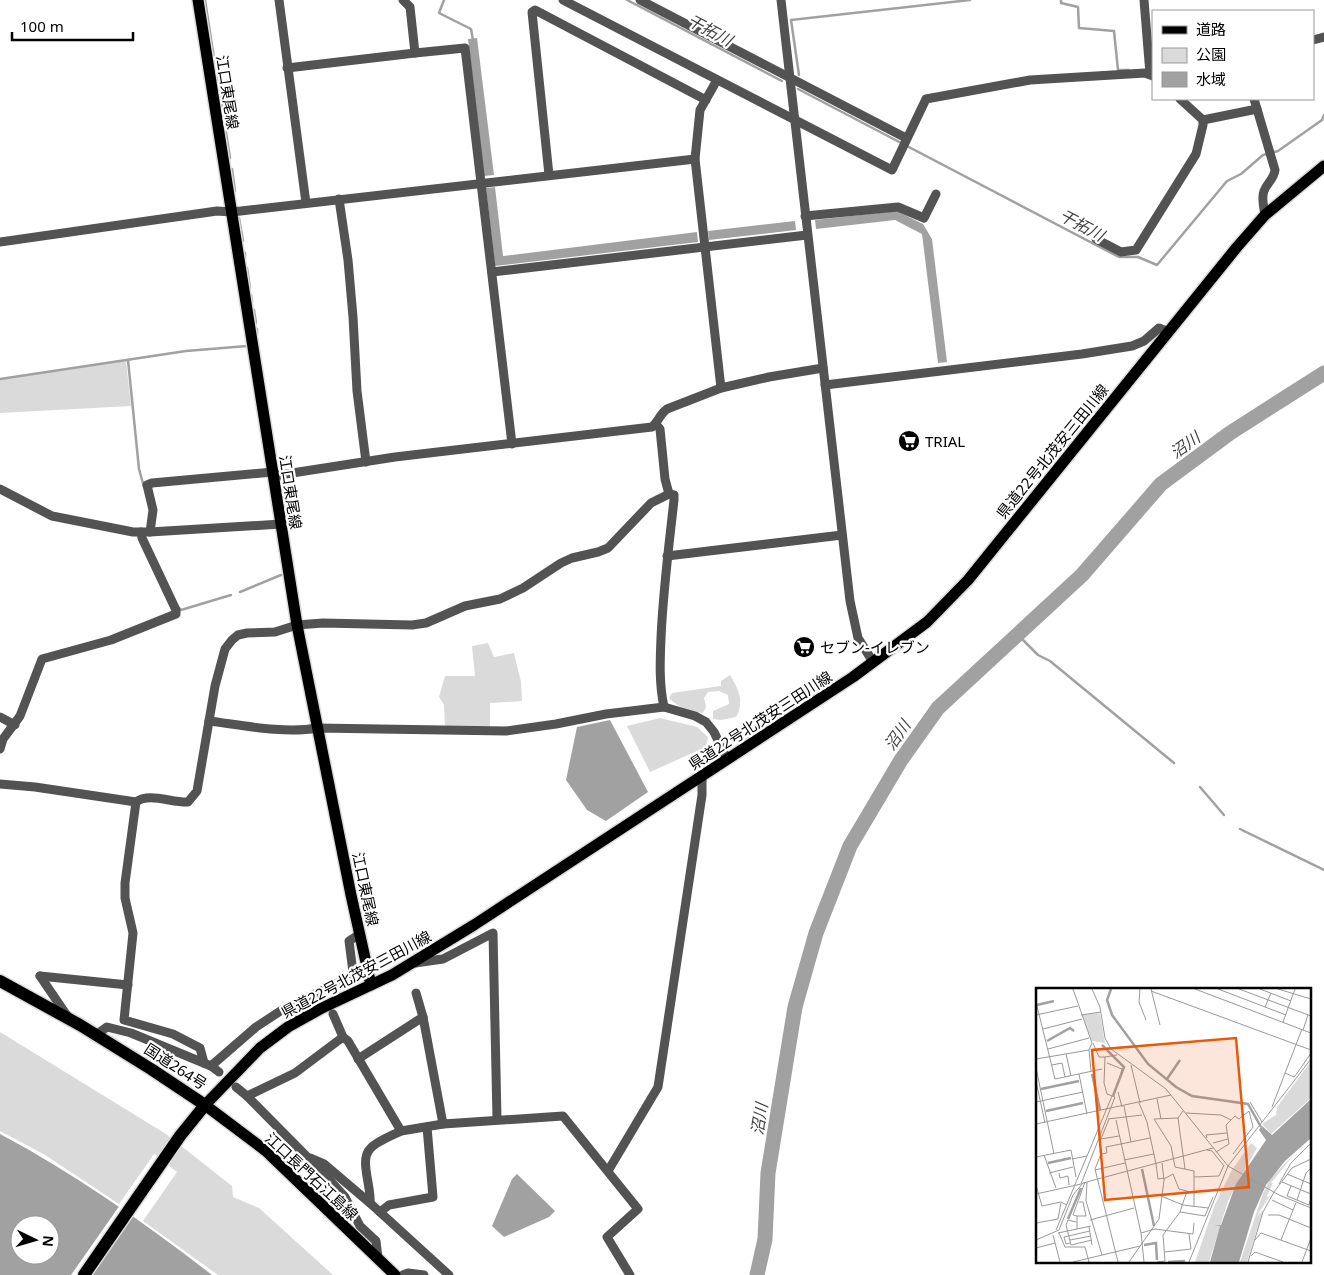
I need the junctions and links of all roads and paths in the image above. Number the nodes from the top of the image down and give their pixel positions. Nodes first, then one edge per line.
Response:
1 (198, 0) edge
2 (279, 0) edge
3 (403, 0) edge
4 (563, 0) edge
5 (640, 0) edge
6 (781, 0) edge
7 (1144, 0) edge
8 (415, 53) junction
9 (287, 68) junction
10 (1151, 75) edge
11 (790, 78) junction
12 (717, 80) junction
13 (706, 100) junction
14 (1181, 100) edge
15 (1254, 100) edge
16 (1257, 108) junction
17 (794, 120) junction
18 (1203, 120) junction
19 (904, 142) junction
20 (695, 158) junction
21 (1324, 166) edge
22 (549, 175) junction
23 (481, 183) junction
24 (936, 194) dead end
25 (339, 199) junction
26 (306, 203) junction
27 (232, 212) junction
28 (805, 216) junction
29 (1265, 216) junction
30 (807, 235) junction
31 (1096, 239) dead end
32 (0, 242) edge
33 (705, 247) junction
34 (492, 272) junction
35 (1168, 332) junction
36 (823, 368) junction
37 (825, 385) junction
38 (721, 388) junction
39 (656, 424) junction
40 (512, 444) junction
41 (366, 462) junction
42 (273, 474) junction
43 (0, 489) edge
44 (669, 494) junction
45 (281, 524) junction
46 (146, 532) junction
47 (842, 535) junction
48 (667, 556) junction
49 (297, 625) junction
50 (873, 662) junction
51 (664, 707) junction
52 (0, 717) edge
53 (209, 721) junction
54 (15, 724) junction
55 (317, 728) junction
56 (0, 749) edge
57 (727, 759) junction
58 (702, 776) junction
59 (0, 784) edge
60 (136, 802) junction
61 (360, 934) junction
62 (412, 963) junction
63 (0, 981) edge
64 (128, 985) junction
65 (371, 985) junction
66 (416, 993) dead end
67 (333, 1014) dead end
68 (422, 1017) junction
69 (69, 1019) junction
70 (96, 1035) junction
71 (343, 1037) junction
72 (358, 1060) junction
73 (208, 1065) junction
74 (219, 1072) dead end
75 (236, 1088) dead end
76 (247, 1096) junction
77 (205, 1105) junction
78 (497, 1119) junction
79 (443, 1124) junction
80 (427, 1127) junction
81 (400, 1131) junction
82 (306, 1156) junction
83 (608, 1171) junction
84 (370, 1203) junction
85 (380, 1212) junction
86 (378, 1258) junction
87 (84, 1275) edge
88 (395, 1275) edge
89 (403, 1275) edge
90 (424, 1275) edge
91 (449, 1275) edge
92 (630, 1275) edge

1 - 27 main road, 江口東尾線
2 - 9 street
3 - 8 street
4 - 12 street
5 - 11 street
6 - 11 street
7 - 10 street
8 - 9 street
8 - 23 street
9 - 26 street
10 - 19 street
11 - 17 street
11 - 19 street
12 - 13 street
12 - 17 street
13 - 20 street
13 - 22 street
14 - 18 street
15 - 16 street
16 - 18 street
16 - 29 street
17 - 19 street
17 - 28 street
18 - 31 street
20 - 22 street
20 - 33 street
21 - 29 main road, 県道22号北茂安三田川線
22 - 23 street
23 - 25 street
23 - 34 street
24 - 28 street
25 - 26 street
25 - 41 street
26 - 27 street
27 - 32 street
27 - 42 main road, 江口東尾線
28 - 30 street
29 - 35 main road, 県道22号北茂安三田川線
30 - 33 street
30 - 36 street
33 - 34 street
33 - 38 street
34 - 40 street
35 - 37 street
35 - 50 main road, 県道22号北茂安三田川線
36 - 37 street
36 - 38 street
37 - 47 street
38 - 39 street
39 - 40 street
39 - 44 street
40 - 41 street
41 - 42 street
42 - 45 main road, 江口東尾線
42 - 46 street
43 - 46 street
44 - 48 street
44 - 49 street
45 - 46 street
45 - 49 main road, 江口東尾線
46 - 54 street
47 - 48 street
47 - 50 street
48 - 51 street
49 - 53 street
49 - 55 main road, 江口東尾線
50 - 57 main road, 県道22号北茂安三田川線
51 - 55 street
51 - 57 street
52 - 54 street
53 - 55 street
53 - 60 street
54 - 56 street
55 - 61 main road, 江口東尾線
57 - 58 main road, 県道22号北茂安三田川線
58 - 62 main road, 県道22号北茂安三田川線
58 - 83 street
59 - 60 street
60 - 64 street
61 - 65 main road, 江口東尾線
61 - 73 street
62 - 65 main road, 県道22号北茂安三田川線
62 - 78 street
63 - 69 highway, 国道264号
64 - 69 street
64 - 73 street
65 - 77 main road, 県道22号北茂安三田川線
66 - 68 street
67 - 71 street
68 - 72 street
68 - 79 street
69 - 70 highway, 国道264号
70 - 73 street
70 - 77 highway, 国道264号
71 - 72 street
71 - 76 street
72 - 81 street
73 - 74 street
75 - 76 street
76 - 82 street
77 - 86 main road, 江口長門石江島線
77 - 87 highway, 国道264号
78 - 79 street
78 - 83 street
79 - 80 street
80 - 81 street
80 - 85 street
81 - 84 street
82 - 84 street
82 - 86 street
83 - 92 street
84 - 85 street
85 - 91 street
86 - 88 main road, 江口長門石江島線
89 - 90 street

